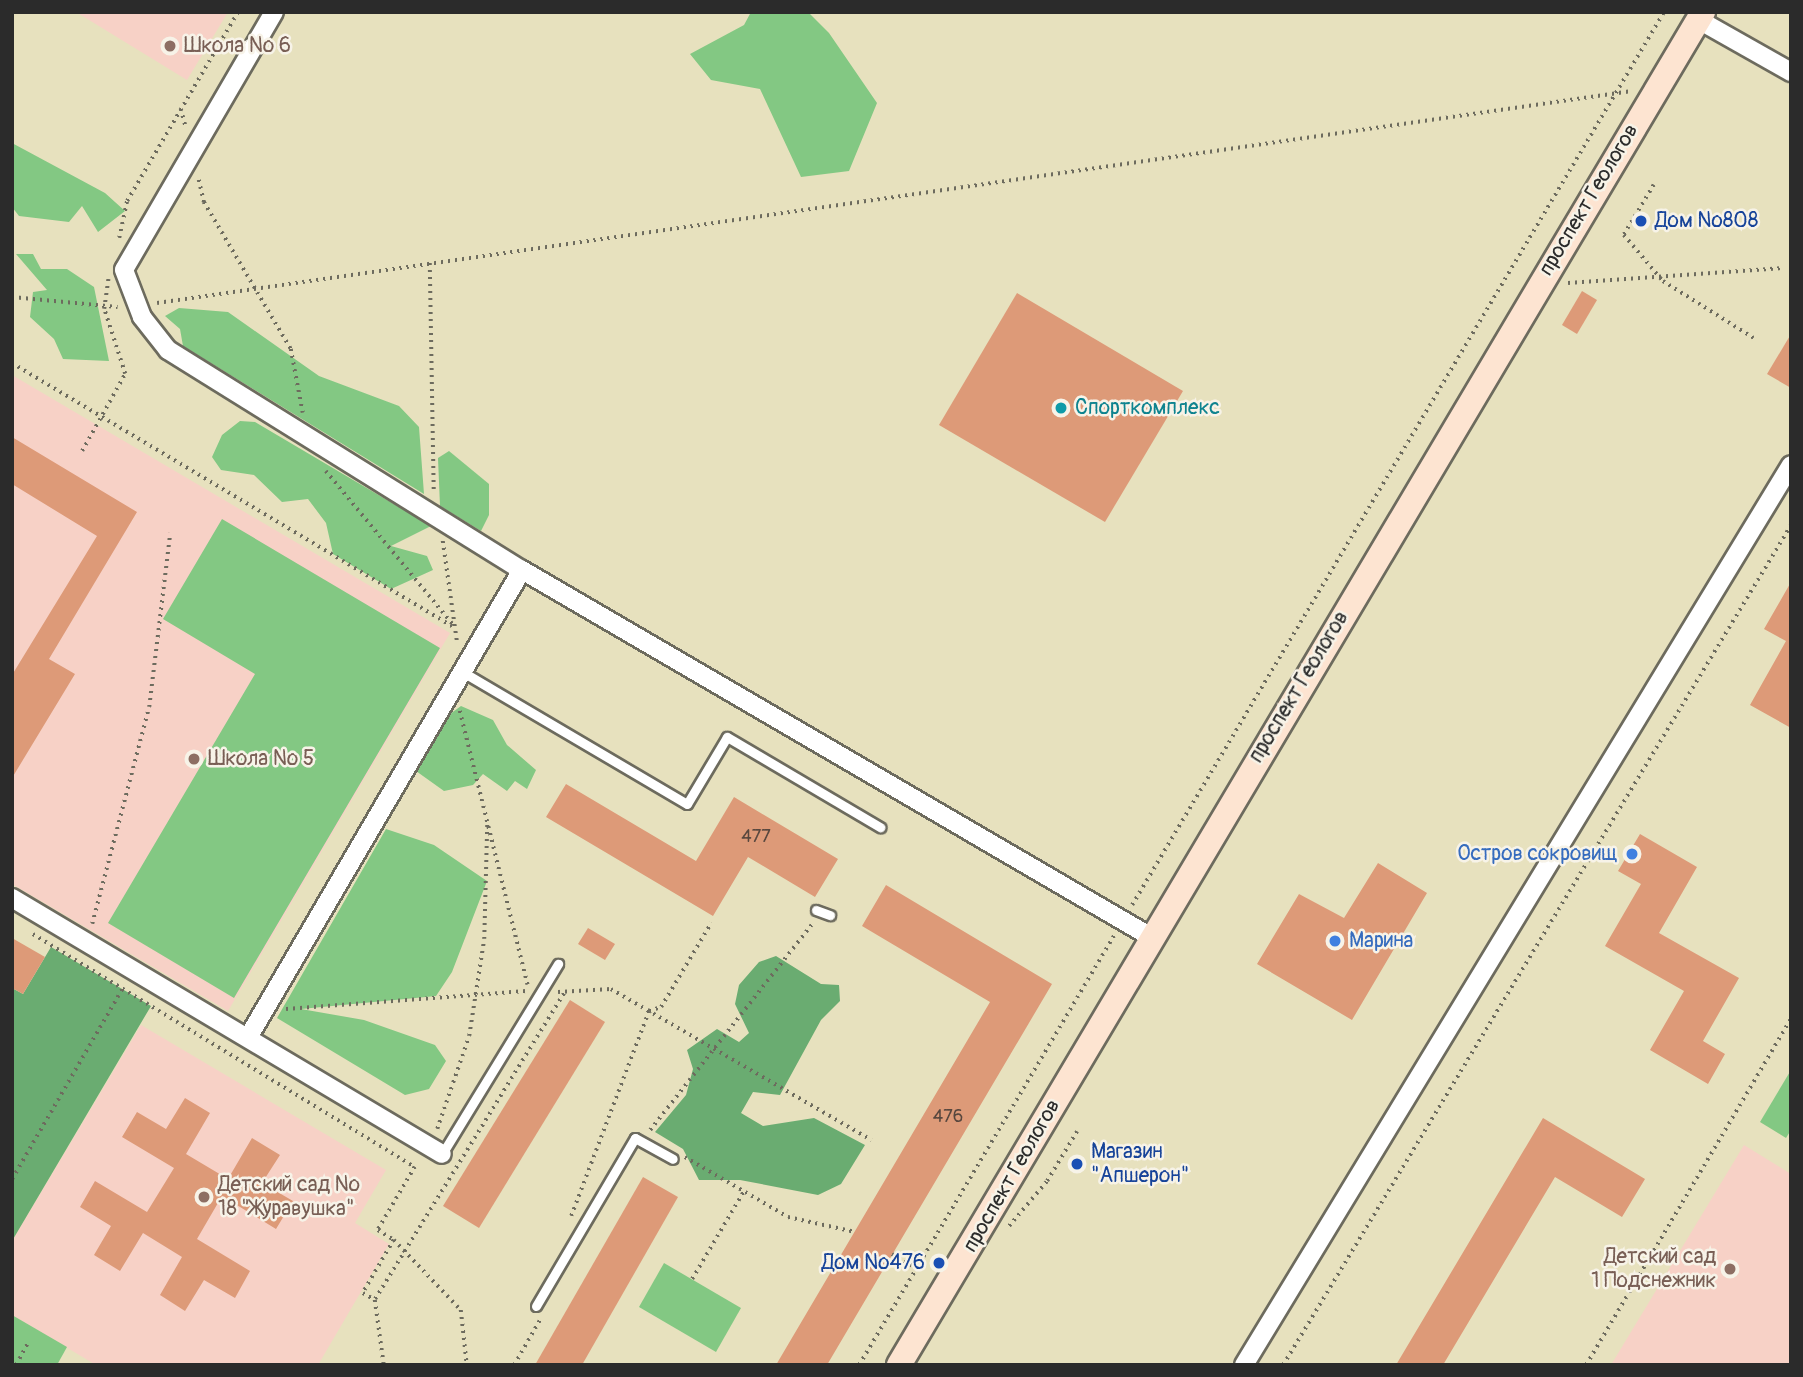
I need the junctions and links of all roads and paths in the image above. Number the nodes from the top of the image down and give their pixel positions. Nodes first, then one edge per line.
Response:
1 (238, 12) edge
2 (274, 12) edge
3 (1664, 12) edge
4 (1701, 16) edge
5 (1784, 63) edge
6 (1641, 90) dead end
7 (181, 110) junction
8 (193, 151) junction
9 (1654, 185) dead end
10 (116, 250) dead end
11 (430, 263) junction
12 (1782, 268) dead end
13 (110, 273) dead end
14 (1663, 281) junction
15 (1538, 284) junction
16 (253, 289) junction
17 (12, 297) edge
18 (138, 305) junction
19 (104, 309) junction
20 (1754, 338) dead end
21 (12, 362) edge
22 (102, 416) junction
23 (307, 436) junction
24 (82, 451) dead end
25 (1791, 465) edge
26 (323, 467) dead end
27 (437, 517) junction
28 (1791, 525) edge
29 (170, 533) dead end
30 (522, 570) junction
31 (456, 628) junction
32 (461, 671) junction
33 (487, 817) junction
34 (880, 827) dead end
35 (12, 898) edge
36 (822, 912) dead end
37 (1122, 922) junction
38 (711, 923) dead end
39 (22, 926) dead end
40 (1151, 937) junction
41 (87, 942) junction
42 (558, 964) dead end
43 (133, 968) junction
44 (122, 989) junction
45 (530, 991) junction
46 (565, 991) junction
47 (475, 993) junction
48 (541, 993) junction
49 (277, 1009) dead end
50 (649, 1011) junction
51 (1791, 1019) edge
52 (249, 1036) junction
53 (715, 1049) junction
54 (1077, 1131) dead end
55 (872, 1140) dead end
56 (643, 1143) junction
57 (436, 1150) junction
58 (672, 1154) joint
59 (12, 1179) edge
60 (744, 1191) junction
61 (566, 1229) dead end
62 (855, 1232) dead end
63 (1003, 1237) dead end
64 (394, 1240) junction
65 (406, 1253) junction
66 (892, 1254) dead end
67 (916, 1268) junction
68 (692, 1279) dead end
69 (375, 1300) junction
70 (536, 1306) dead end
71 (548, 1306) dead end
72 (28, 1342) dead end
73 (16, 1365) edge
74 (384, 1365) edge
75 (467, 1365) edge
76 (514, 1365) edge
77 (859, 1365) edge
78 (900, 1365) edge
79 (1244, 1365) edge
80 (1283, 1365) edge
81 (1586, 1365) edge

1 - 7 path
2 - 8 street
3 - 37 path
4 - 5 street
4 - 15 street, проспект Геологов
6 - 11 path
7 - 8 path
7 - 10 path
8 - 16 path
8 - 18 street
9 - 14 path
11 - 16 path
11 - 27 path
12 - 14 path
13 - 19 path
14 - 15 path
14 - 20 path
15 - 40 street, проспект Геологов
16 - 18 path
16 - 23 path
17 - 19 path
18 - 19 path
18 - 23 street
19 - 22 path
21 - 22 path
22 - 24 path
22 - 31 path
23 - 27 street
25 - 79 street
26 - 31 path
27 - 30 street
27 - 31 path
28 - 80 path
29 - 41 path
30 - 32 street
30 - 37 street
31 - 32 path
32 - 33 path
32 - 34 lane
32 - 52 street
33 - 45 path
33 - 47 path
35 - 41 street
36 - 53 path
37 - 40 street
37 - 67 path
38 - 50 path
39 - 44 path
40 - 78 street, проспект Геологов
41 - 43 street
42 - 48 lane
43 - 44 path
43 - 52 street
44 - 59 path
44 - 64 path
45 - 47 path
45 - 48 path
46 - 48 path
46 - 50 path
46 - 65 path
47 - 49 path
47 - 57 path
48 - 57 lane
50 - 53 path
50 - 61 path
51 - 81 path
52 - 57 street
53 - 55 path
53 - 56 path
54 - 63 path
56 - 58 lane
56 - 70 lane
58 - 60 path
60 - 62 path
60 - 68 path
64 - 65 path
64 - 69 path
65 - 69 path
65 - 75 path
66 - 67 path
67 - 77 path
69 - 74 path
71 - 76 path
72 - 73 path

